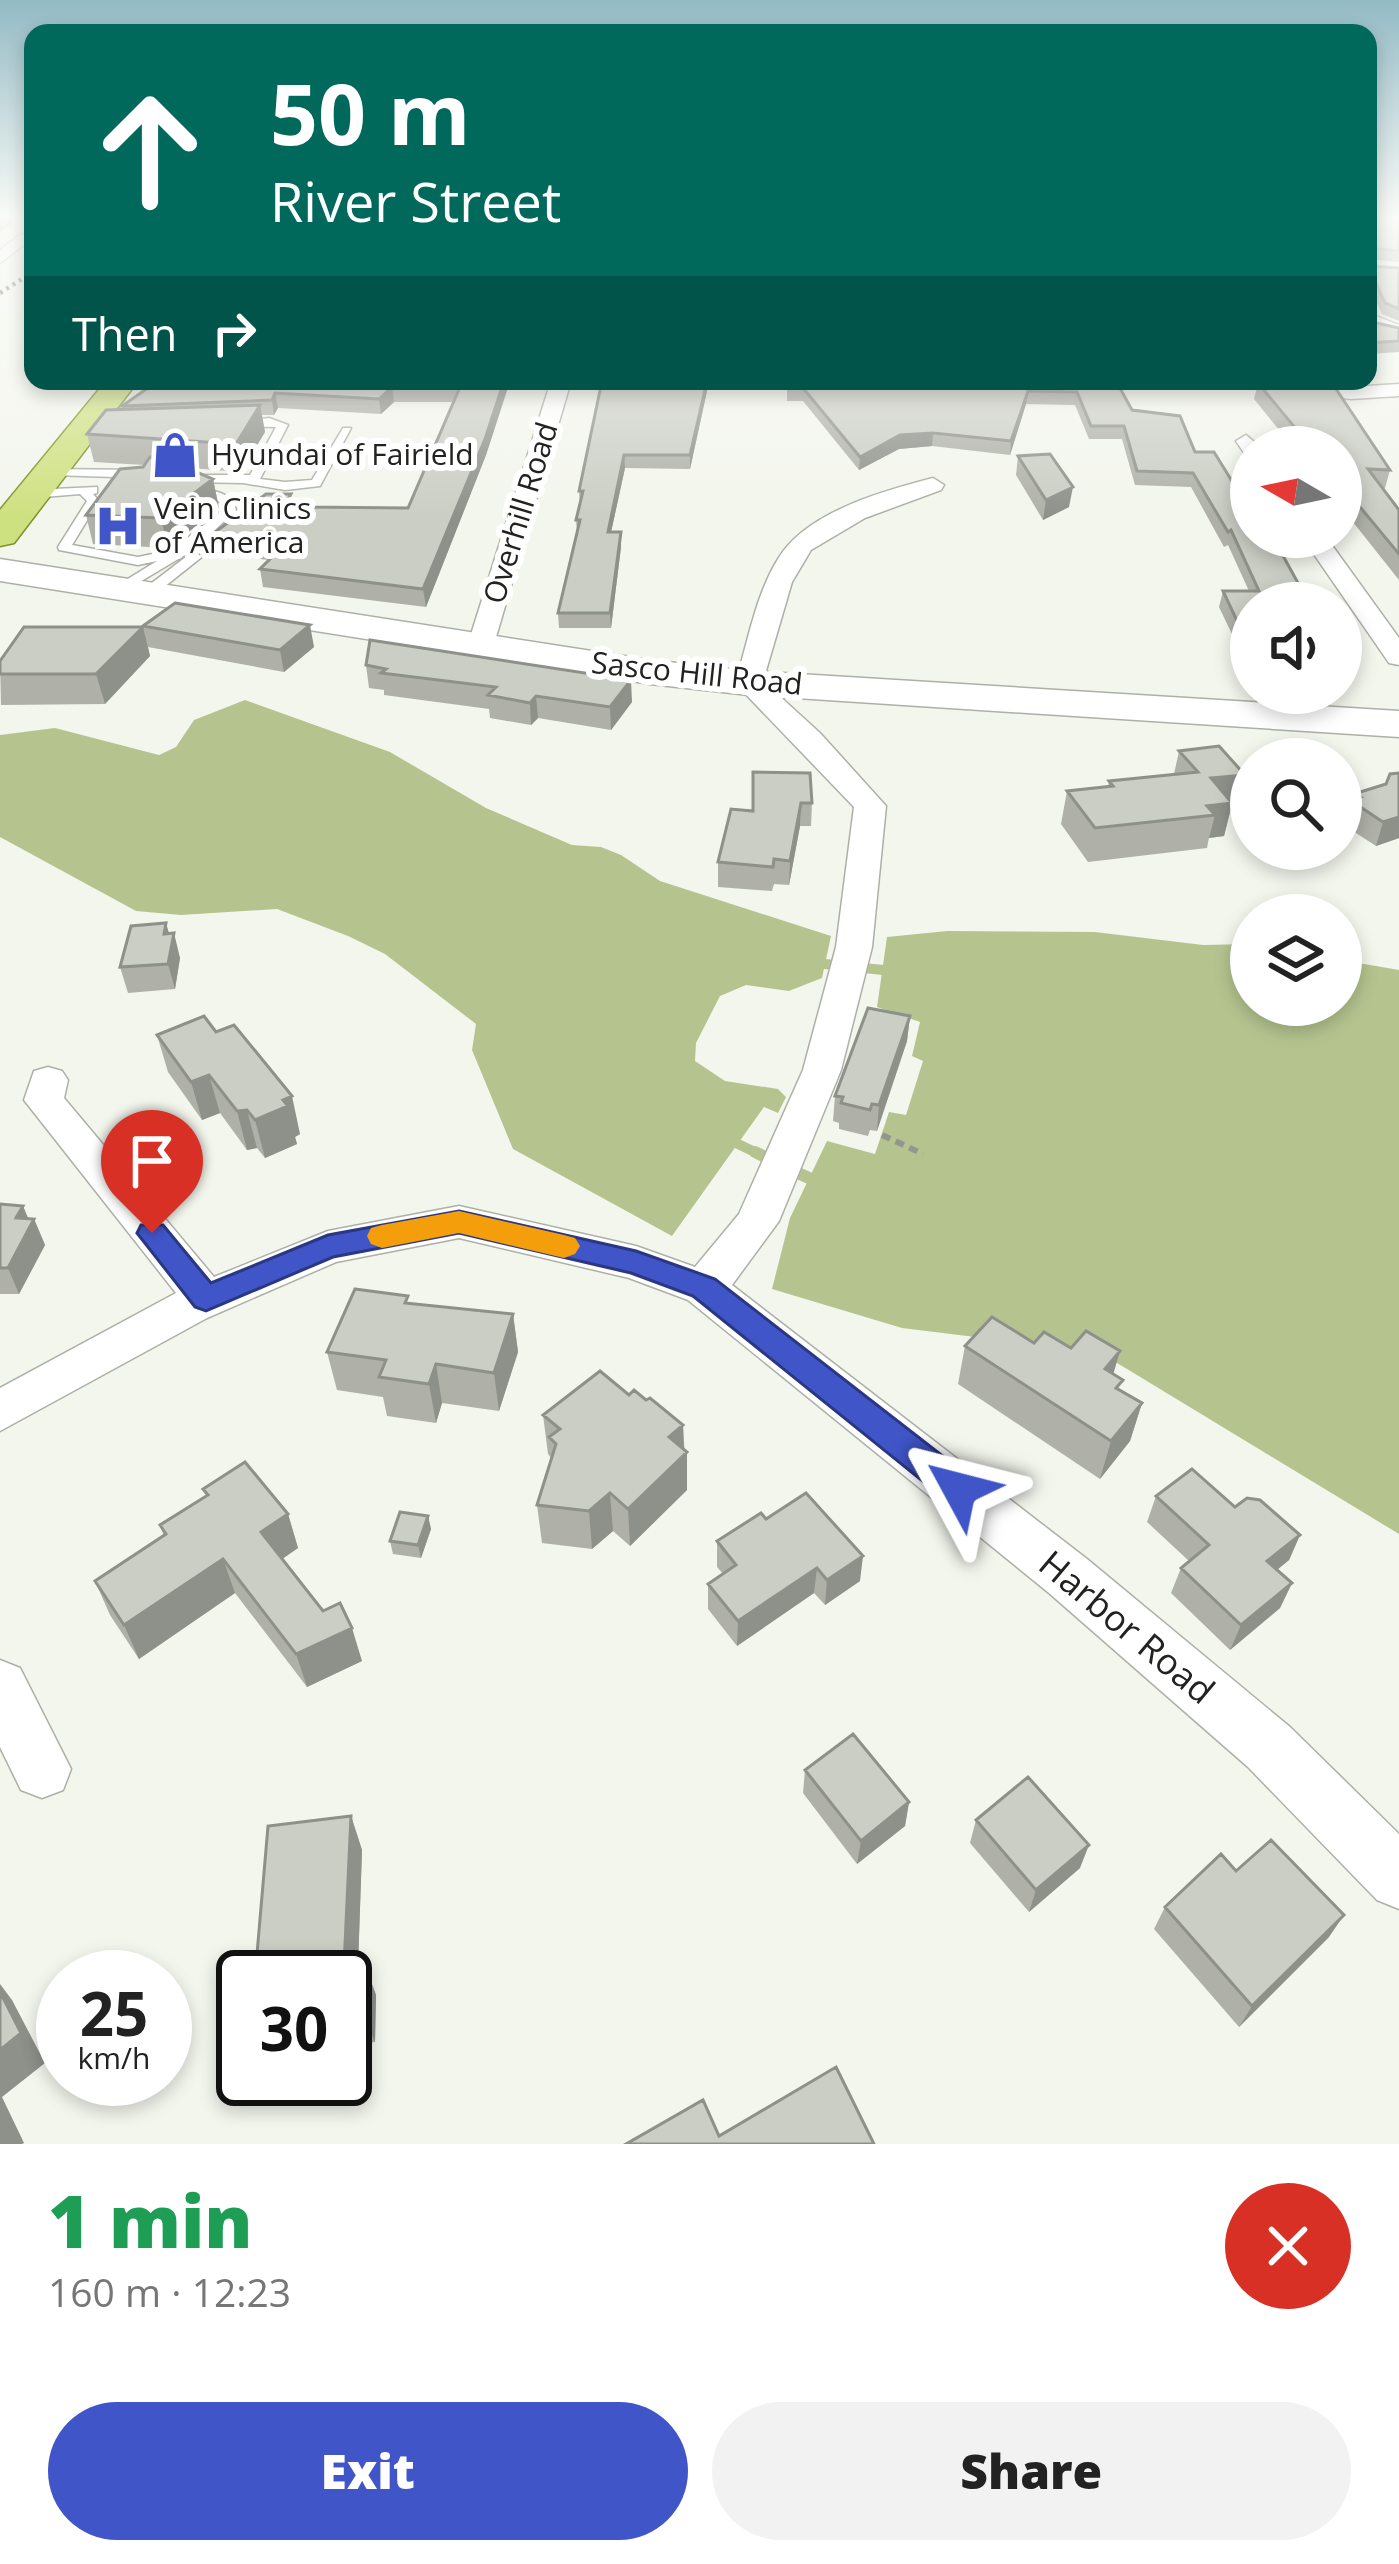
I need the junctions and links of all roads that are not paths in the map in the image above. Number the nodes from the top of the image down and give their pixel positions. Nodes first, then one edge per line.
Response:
1 (117, 390) edge
2 (558, 390) edge
3 (1328, 390) edge
4 (1399, 390) edge
5 (226, 423) edge
6 (347, 430) dead end
7 (248, 481) junction
8 (42, 482) junction
9 (933, 485) dead end
10 (176, 487) junction
11 (84, 492) junction
12 (242, 522) edge
13 (0, 535) edge
14 (180, 552) junction
15 (1329, 558) edge
16 (0, 570) edge
17 (136, 590) junction
18 (481, 644) junction
19 (1399, 657) edge
20 (748, 683) junction
21 (1399, 724) edge
22 (49, 1080) dead end
23 (704, 1288) junction
24 (206, 1299) junction
25 (0, 1411) edge
26 (0, 1687) edge
27 (42, 1769) dead end
28 (1399, 1878) edge

1 - 8 main road
2 - 18 street, Overhill Road
3 - 4 street
5 - 7 lane
6 - 7 lane
7 - 10 lane
8 - 10 lane
8 - 11 lane
8 - 13 main road
9 - 20 street
10 - 11 lane
10 - 14 lane
11 - 14 lane
12 - 17 lane
14 - 17 lane
15 - 19 street
16 - 17 street, Sasco Hill Road
17 - 18 street, Sasco Hill Road
18 - 20 street, Sasco Hill Road
20 - 21 street, Sasco Hill Road
20 - 23 street
22 - 24 street
23 - 24 street, Harbor Road
23 - 28 street, Harbor Road
24 - 25 street, Harbor Road
26 - 27 street

